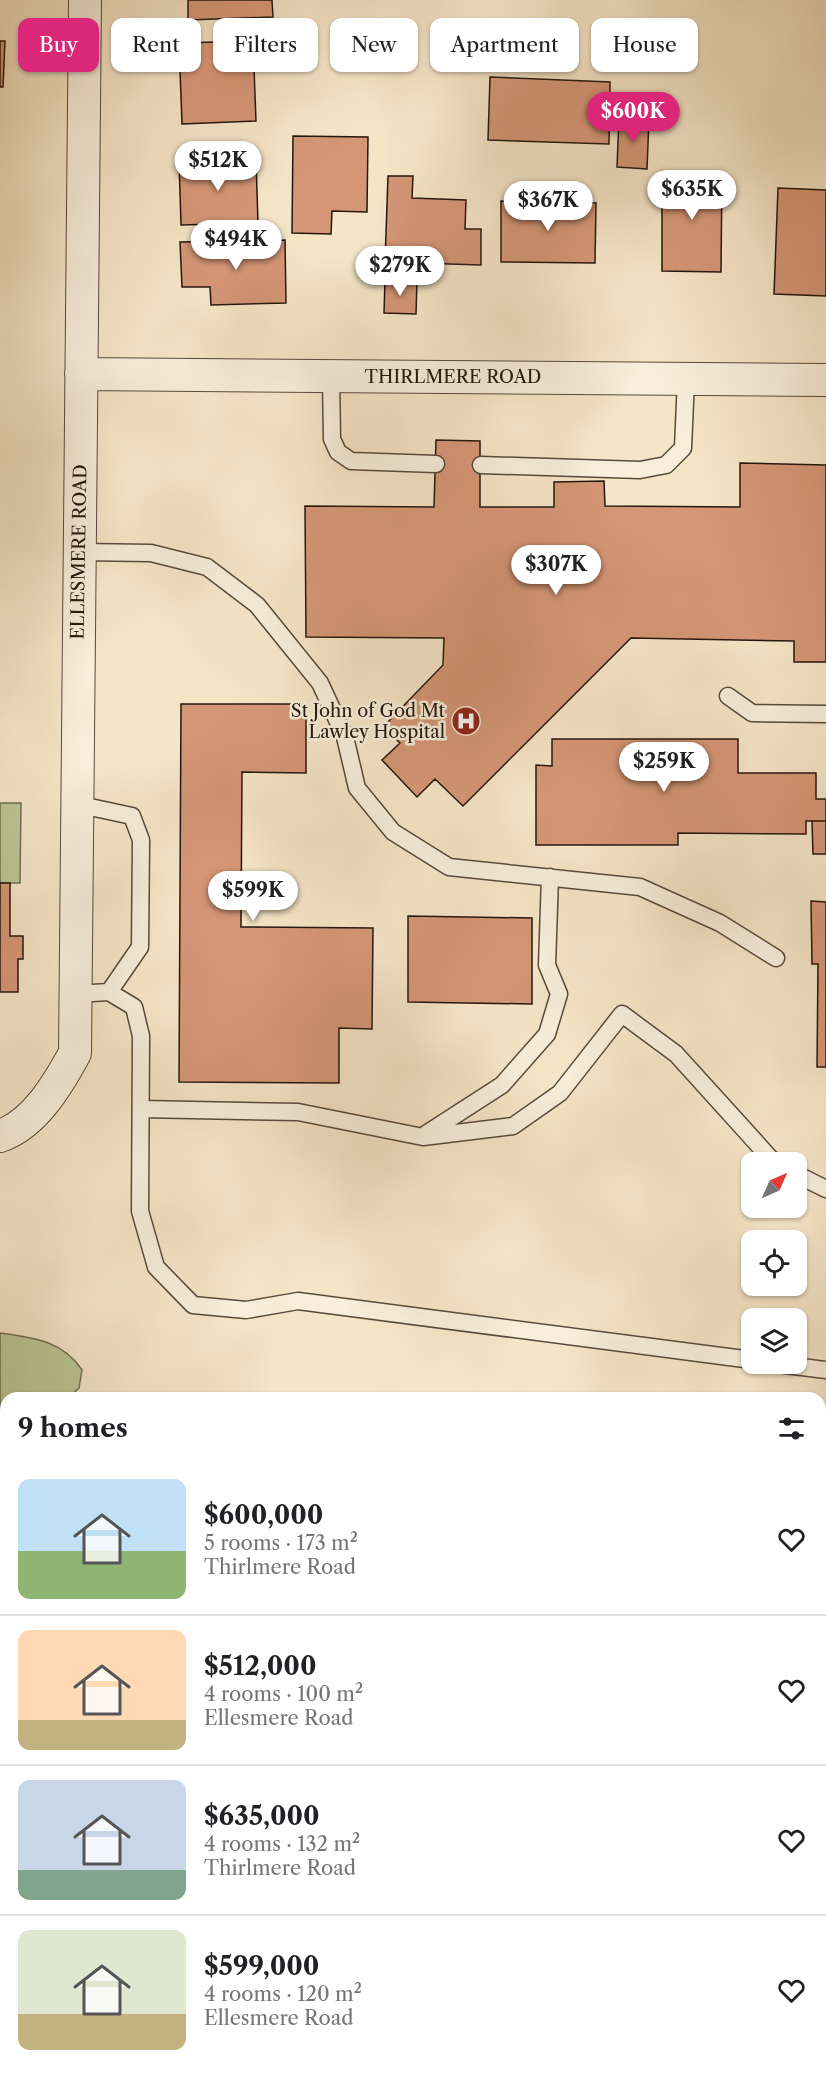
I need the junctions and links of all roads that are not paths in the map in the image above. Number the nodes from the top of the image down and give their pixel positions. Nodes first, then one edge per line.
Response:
1 (85, 0) edge
2 (81, 374) junction
3 (331, 376) junction
4 (686, 379) junction
5 (826, 380) edge
6 (436, 464) dead end
7 (481, 465) dead end
8 (79, 552) junction
9 (728, 696) dead end
10 (826, 714) edge
11 (76, 804) junction
12 (550, 877) junction
13 (776, 958) dead end
14 (109, 993) junction
15 (75, 994) junction
16 (141, 1109) junction
17 (0, 1136) edge
18 (423, 1137) junction
19 (765, 1152) edge
20 (807, 1180) edge
21 (826, 1189) edge
22 (741, 1359) edge
23 (807, 1368) edge
24 (826, 1370) edge

1 - 2 street, ELLESMERE ROAD
2 - 3 street, THIRLMERE ROAD
2 - 8 street, ELLESMERE ROAD
3 - 4 street, THIRLMERE ROAD
3 - 6 lane
4 - 5 street, THIRLMERE ROAD
4 - 7 lane
8 - 11 street, ELLESMERE ROAD
8 - 12 lane
9 - 10 lane
11 - 14 lane
11 - 15 street, ELLESMERE ROAD
12 - 13 lane
12 - 18 lane
14 - 15 lane
14 - 16 lane
15 - 17 street, ELLESMERE ROAD
16 - 18 lane
16 - 22 lane
18 - 19 lane
20 - 21 lane
23 - 24 lane

